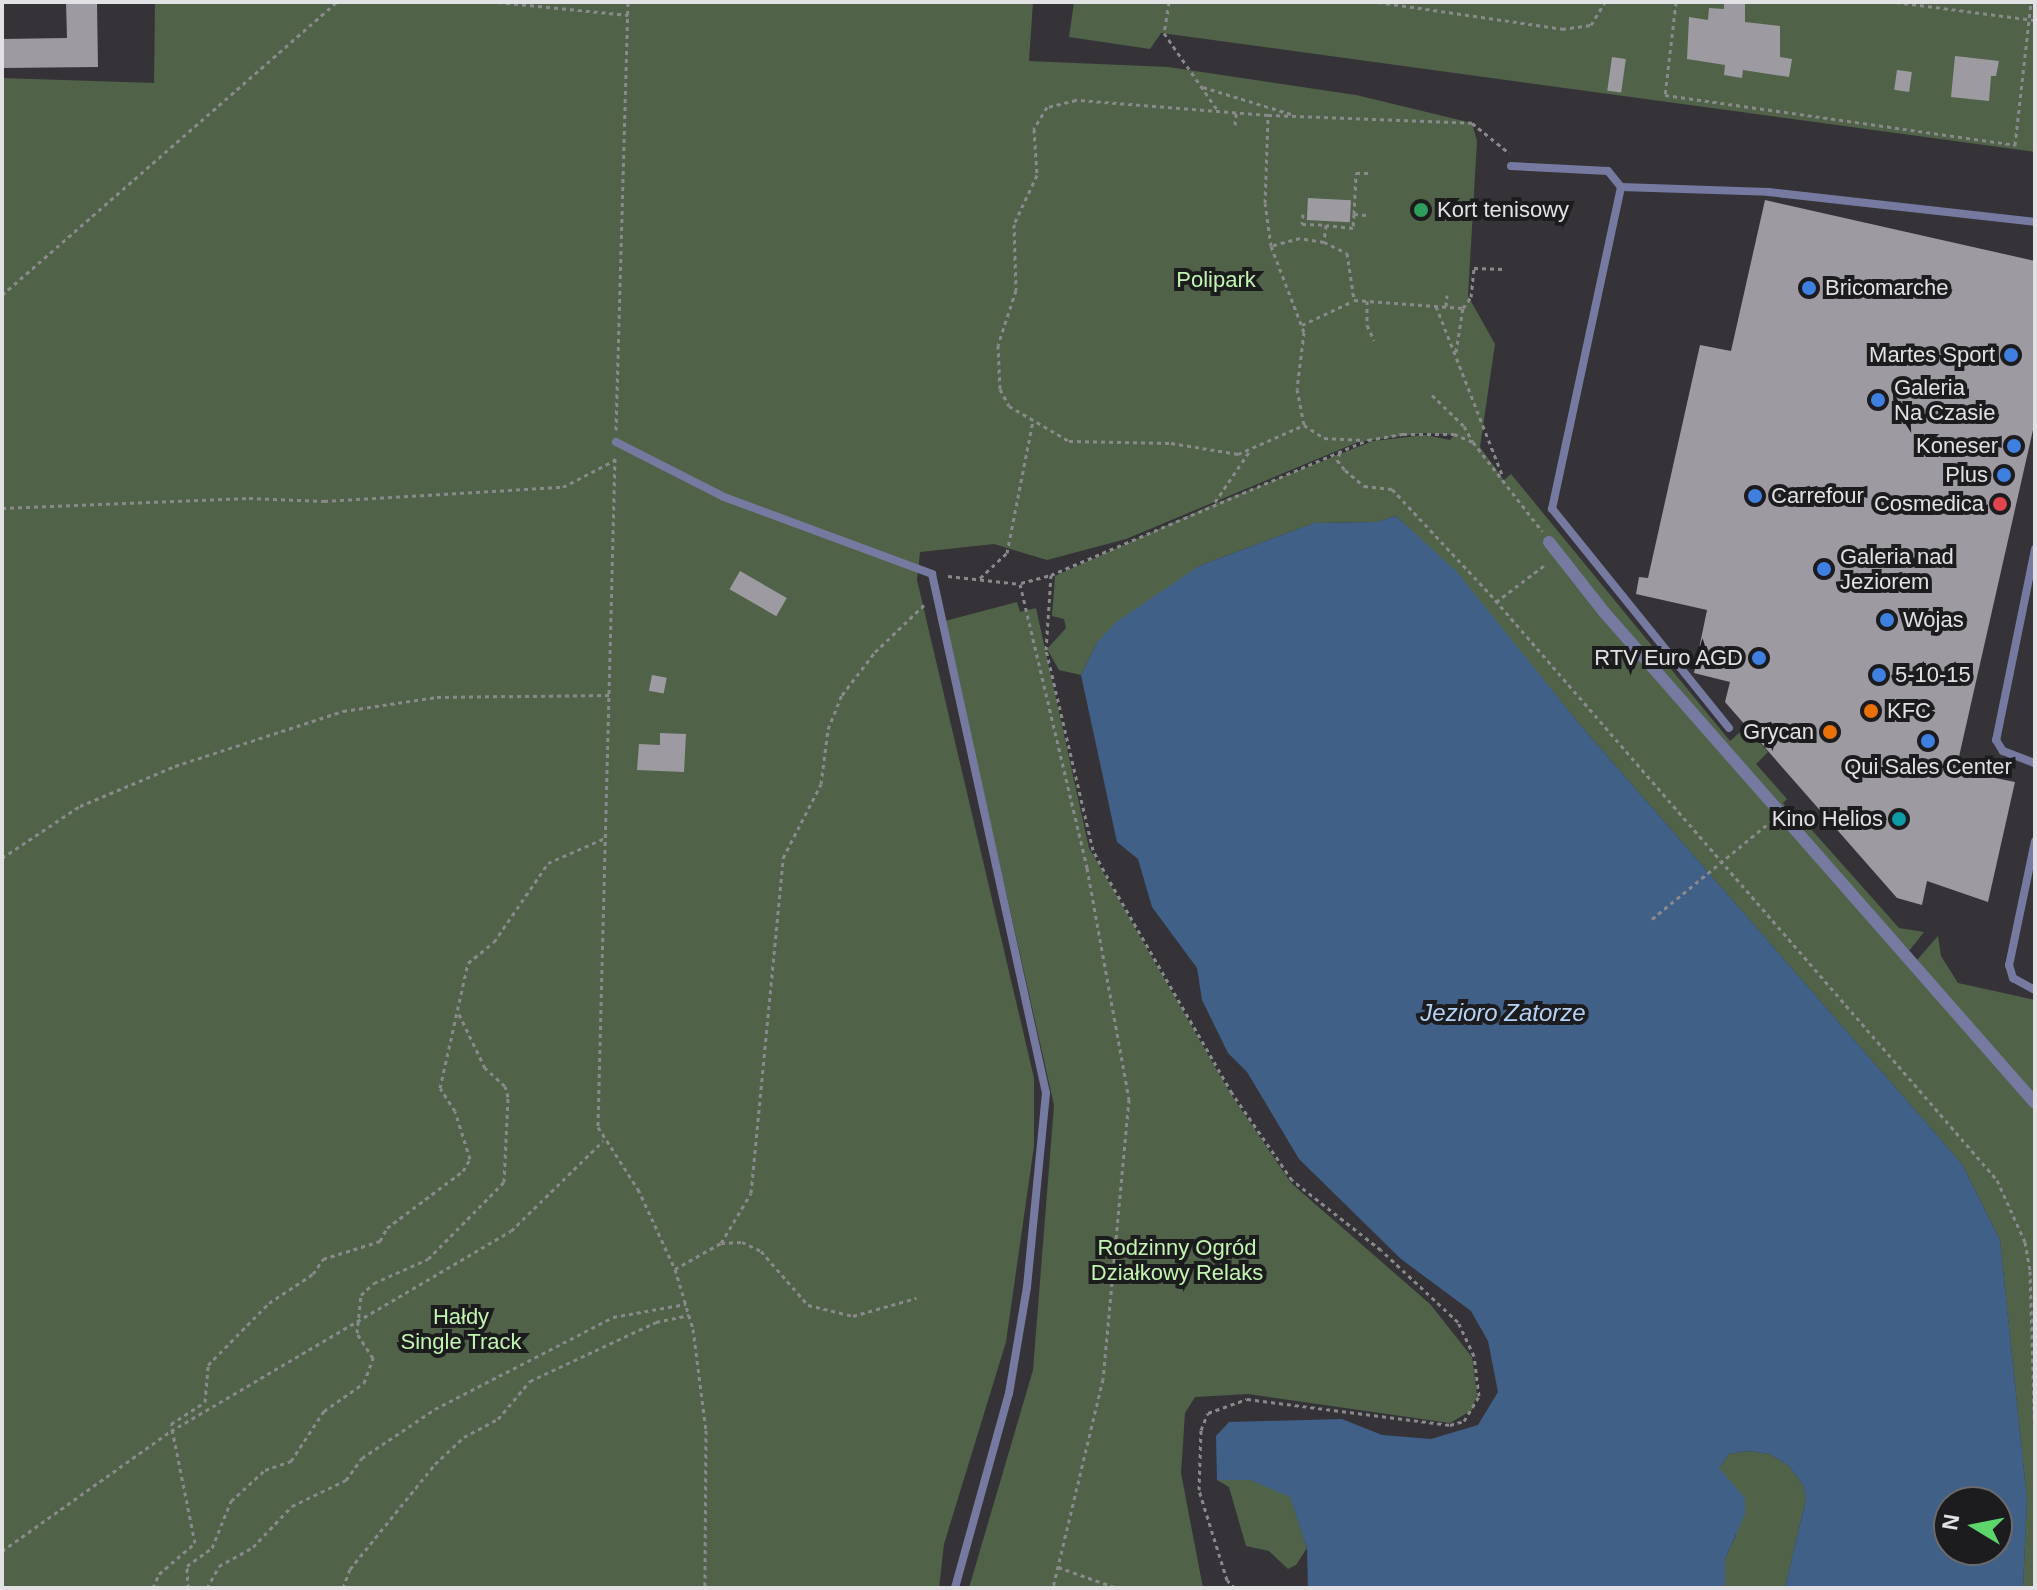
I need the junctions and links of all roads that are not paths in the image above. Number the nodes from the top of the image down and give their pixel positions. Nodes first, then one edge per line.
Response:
1 (1511, 166) road end
2 (1621, 187) junction
3 (2035, 222) edge
4 (616, 442) road end
5 (1549, 542) road end
6 (2035, 549) edge
7 (1729, 728) dead end
8 (2035, 763) edge
9 (2035, 841) edge
10 (2035, 990) edge
11 (2035, 1103) edge
12 (955, 1588) edge

1 - 2 lane
2 - 3 lane
2 - 7 lane
4 - 12 lane
5 - 11 street
6 - 8 lane
9 - 10 lane

